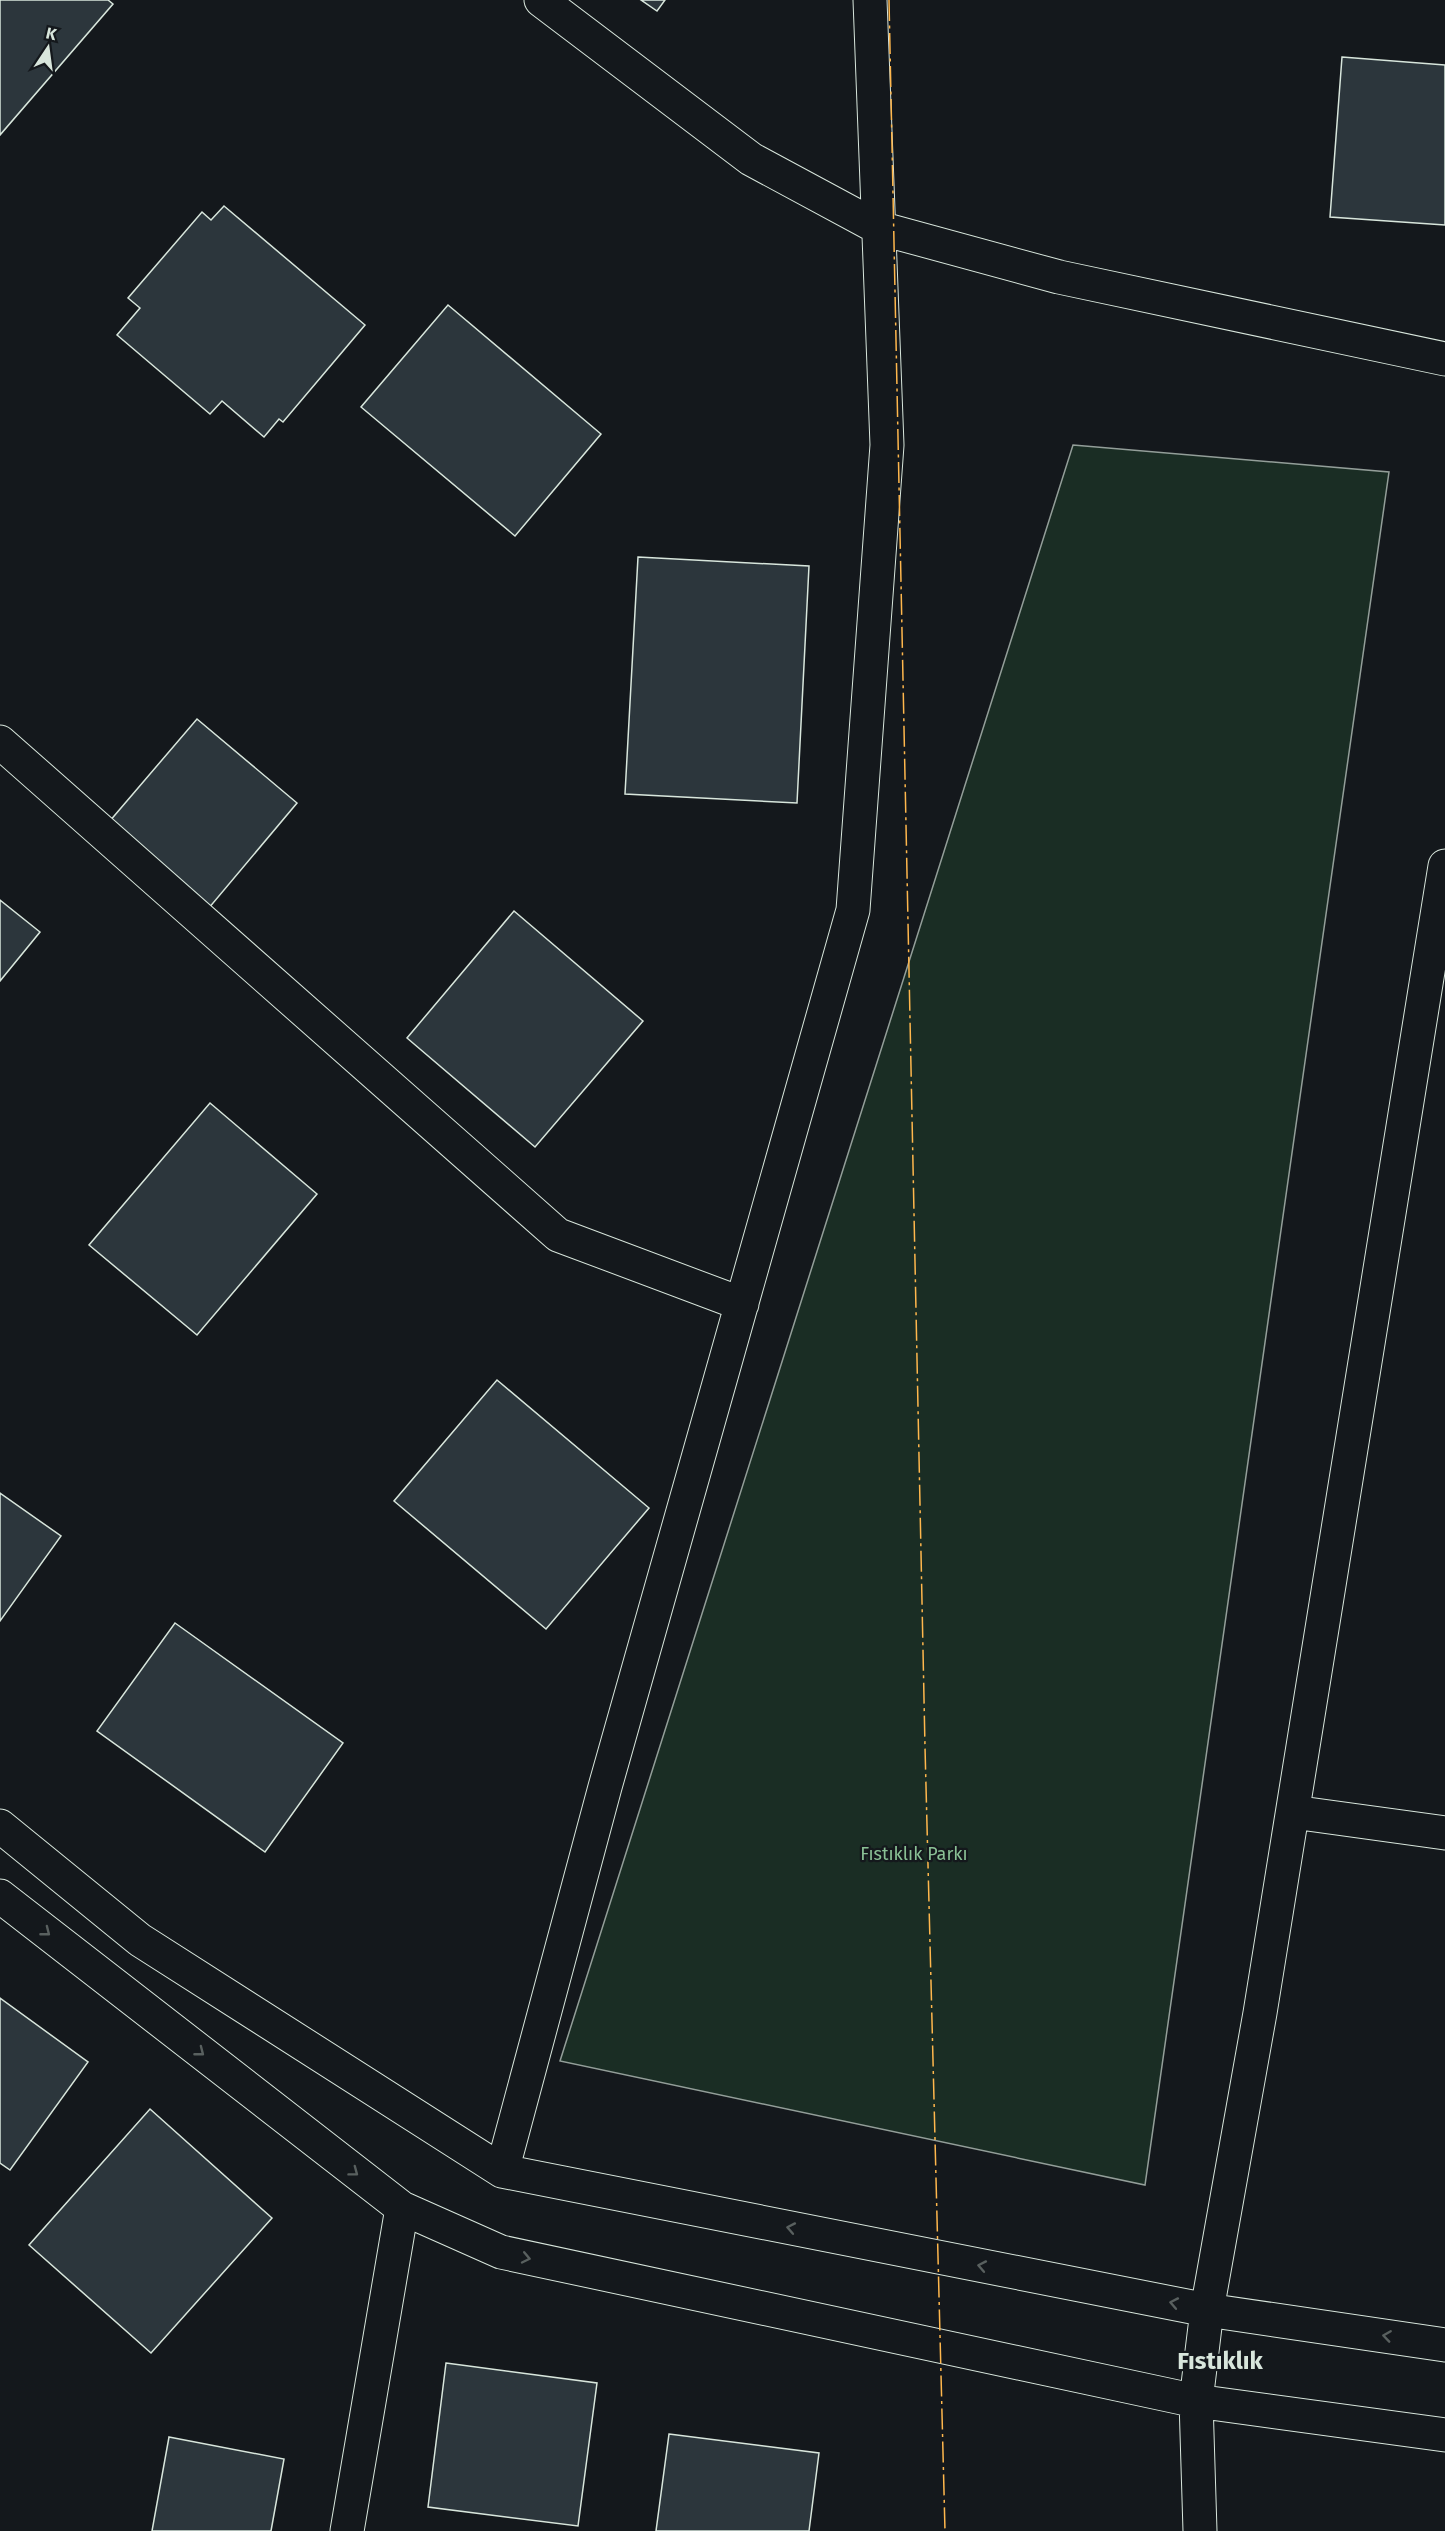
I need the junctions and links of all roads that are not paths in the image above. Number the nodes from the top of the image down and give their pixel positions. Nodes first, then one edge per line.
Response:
1 (541, 0) edge
2 (870, 0) edge
3 (879, 228) junction
4 (1445, 359) edge
5 (0, 742) edge
6 (1445, 866) edge
7 (742, 1304) junction
8 (1293, 1812) junction
9 (0, 1826) edge
10 (1445, 1833) edge
11 (0, 1896) edge
12 (502, 2171) junction
13 (402, 2208) junction
14 (1207, 2310) junction
15 (1445, 2345) edge
16 (1196, 2401) junction
17 (1445, 2435) edge
18 (347, 2531) edge
19 (1200, 2531) edge

1 - 3 street
2 - 3 street
3 - 4 street
3 - 7 street
5 - 7 street
6 - 8 street
7 - 12 street
8 - 10 street
8 - 14 street
9 - 12 street
11 -> 13 street
14 -> 12 street
13 -> 16 street
13 - 18 street
15 -> 14 street
14 - 16 street
16 - 17 street
16 - 19 street

